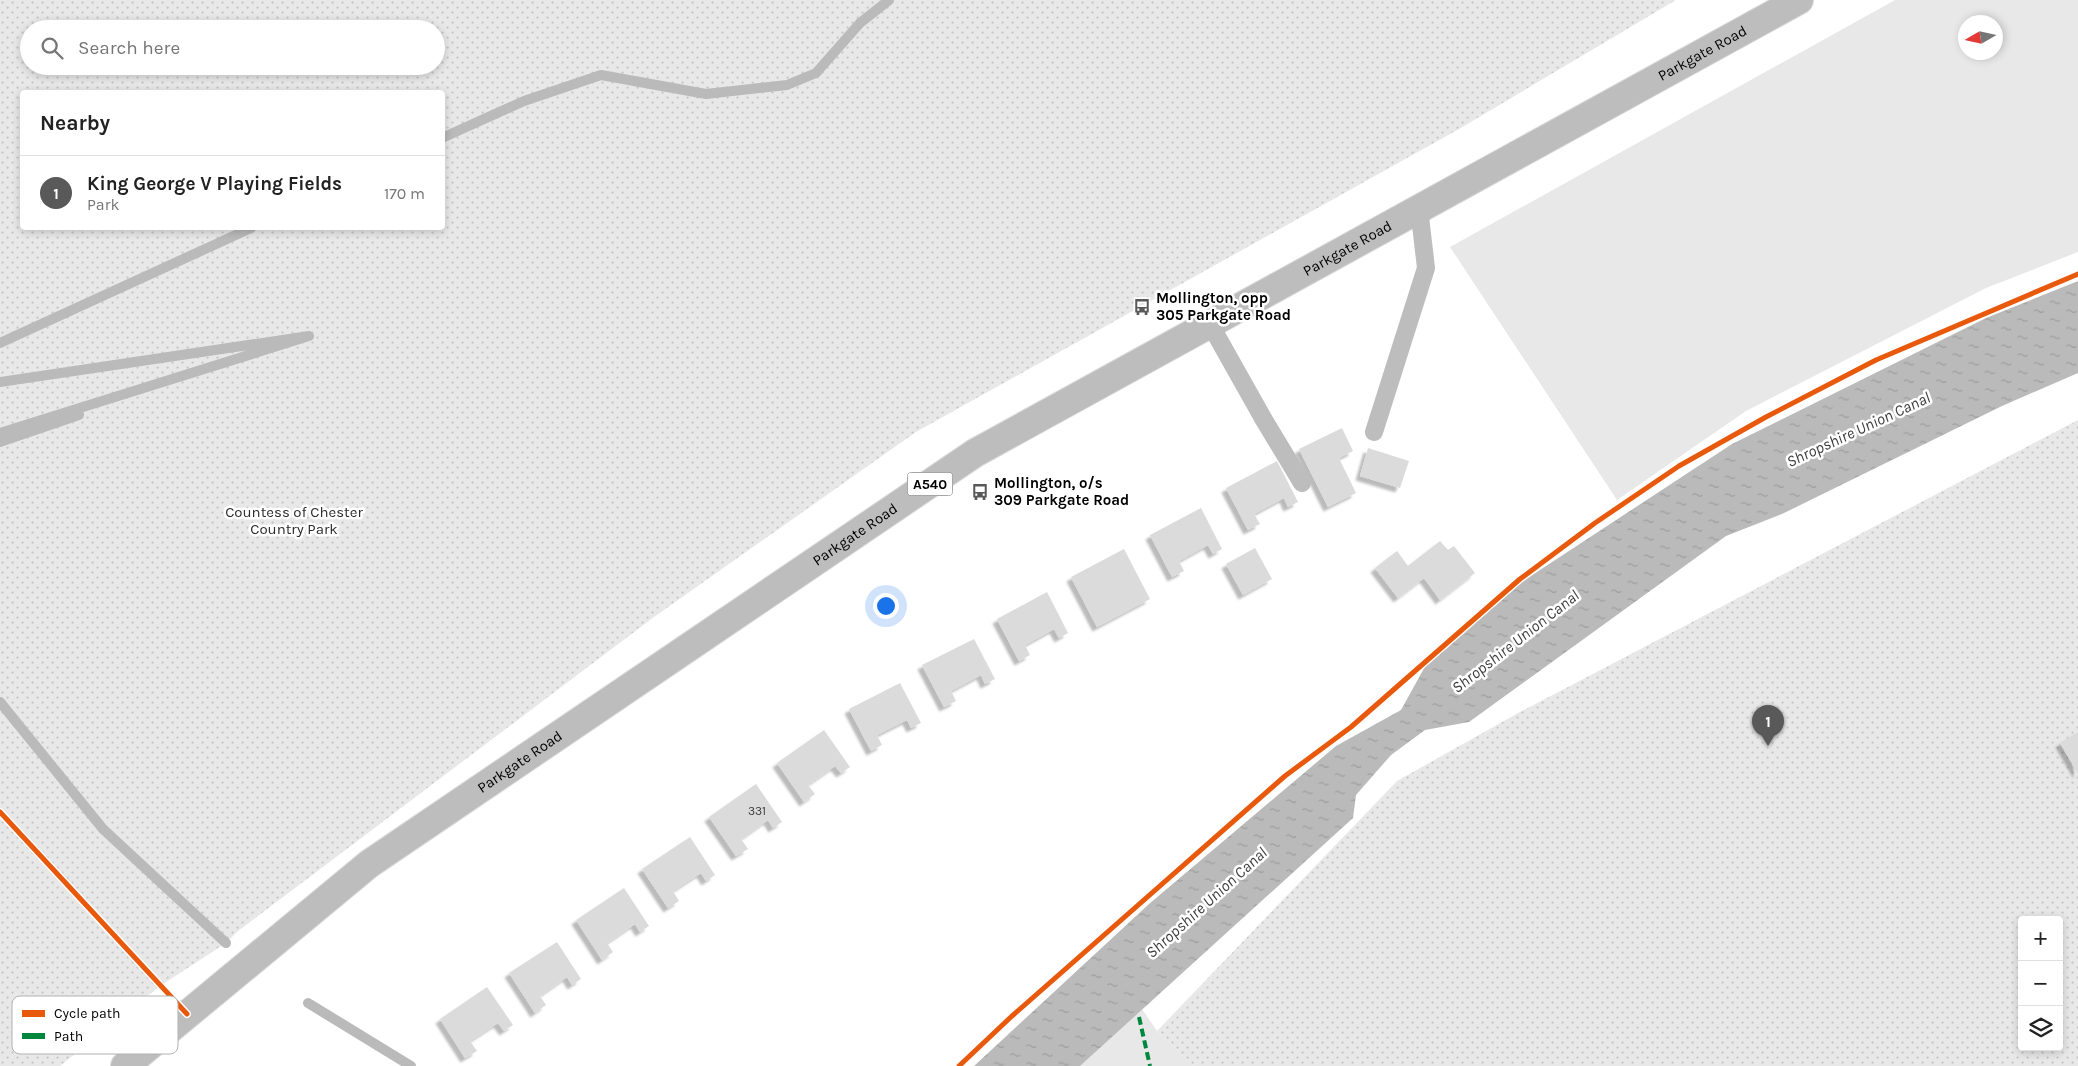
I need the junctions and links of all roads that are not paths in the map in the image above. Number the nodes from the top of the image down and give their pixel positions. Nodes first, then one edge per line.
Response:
1 (1798, 0) edge
2 (1419, 208) junction
3 (1210, 324) junction
4 (1374, 432) dead end
5 (1302, 483) dead end
6 (178, 1021) edge
7 (139, 1054) edge
8 (124, 1066) edge

1 - 2 main road, Parkgate Road / A540
2 - 3 main road, Parkgate Road / A540
2 - 4 lane
3 - 5 lane
3 - 6 main road, Parkgate Road / A540
7 - 8 main road, Parkgate Road / A540

